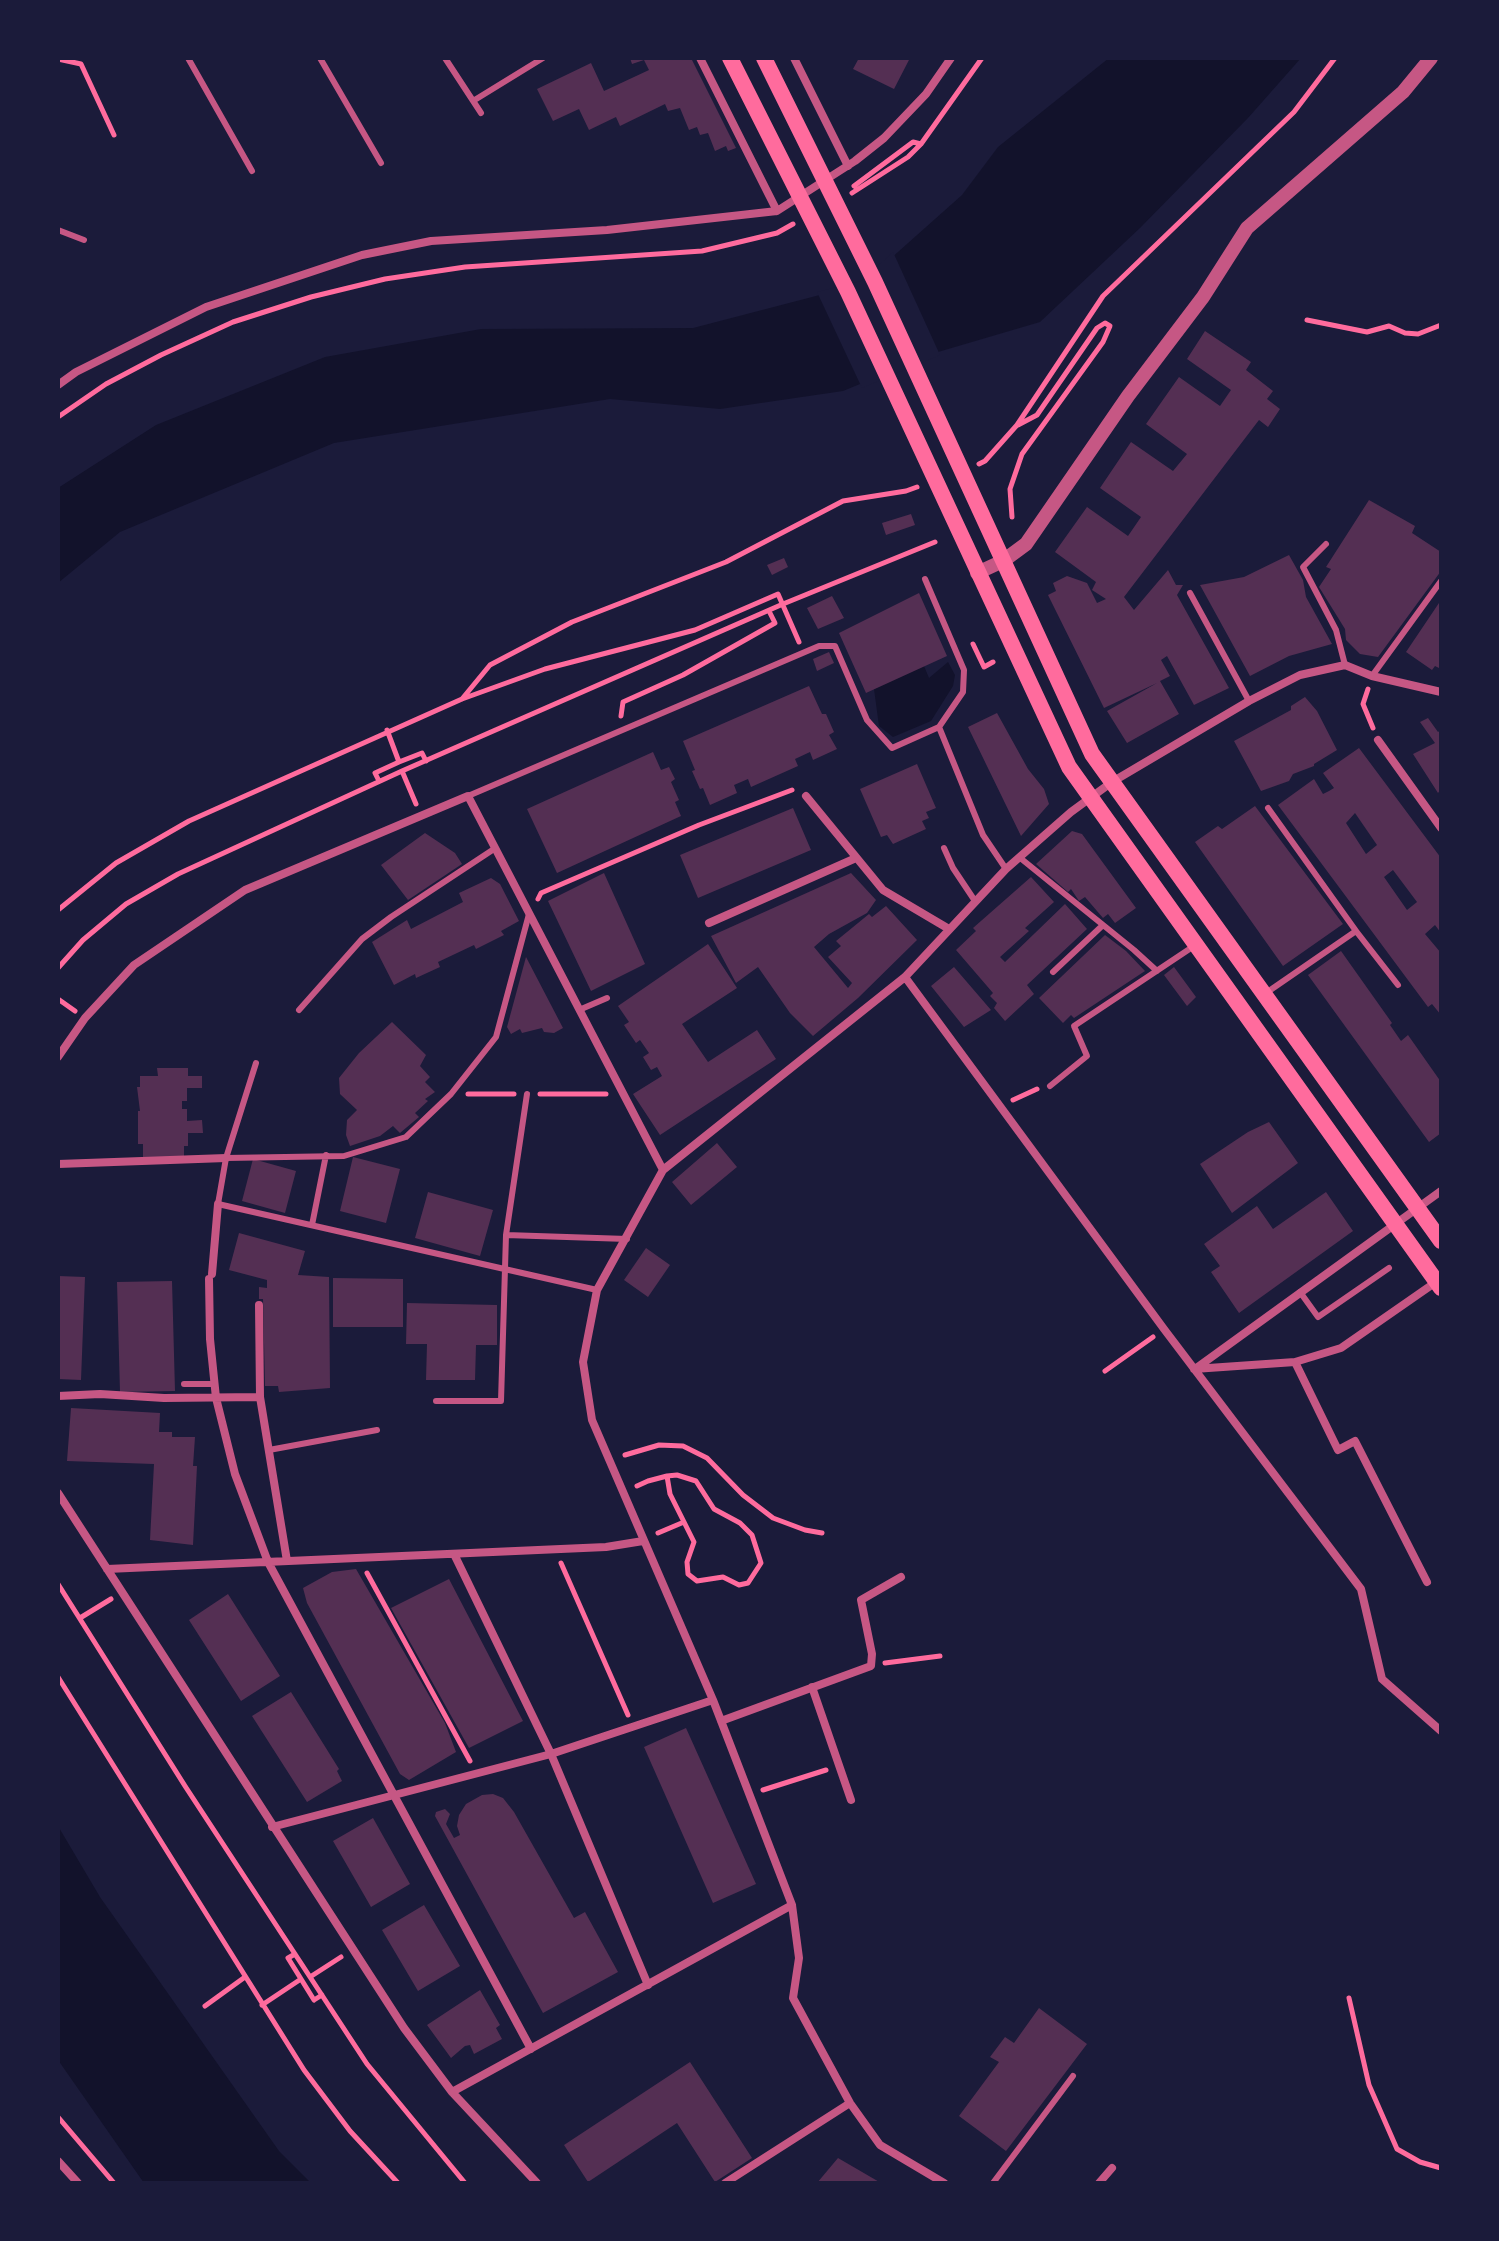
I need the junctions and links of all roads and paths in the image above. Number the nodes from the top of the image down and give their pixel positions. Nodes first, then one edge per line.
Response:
1 (188, 58) edge
2 (320, 58) edge
3 (445, 58) edge
4 (543, 58) edge
5 (700, 58) edge
6 (730, 58) edge
7 (764, 58) edge
8 (794, 58) edge
9 (951, 58) edge
10 (982, 58) edge
11 (1335, 58) edge
12 (1431, 58) edge
13 (58, 59) edge
14 (473, 101) junction
15 (481, 113) dead end
16 (114, 135) dead end
17 (921, 144) junction
18 (381, 163) dead end
19 (848, 166) junction
20 (252, 171) dead end
21 (854, 186) dead end
22 (839, 200) dead end
23 (777, 211) junction
24 (802, 220) dead end
25 (58, 230) edge
26 (84, 240) dead end
27 (1307, 320) dead end
28 (1441, 325) edge
29 (58, 385) edge
30 (58, 417) edge
31 (1017, 425) junction
32 (972, 466) dead end
33 (919, 486) dead end
34 (1012, 517) dead end
35 (935, 542) dead end
36 (1326, 544) dead end
37 (1003, 561) junction
38 (977, 573) junction
39 (925, 579) dead end
40 (1441, 581) edge
41 (1190, 593) dead end
42 (783, 604) junction
43 (769, 611) junction
44 (971, 640) dead end
45 (805, 652) junction
46 (993, 662) dead end
47 (1345, 665) junction
48 (1372, 676) junction
49 (1441, 692) edge
50 (462, 699) junction
51 (1249, 701) junction
52 (939, 727) junction
53 (387, 730) junction
54 (619, 732) junction
55 (1378, 740) joint
56 (426, 761) junction
57 (399, 762) junction
58 (402, 771) junction
59 (379, 781) junction
60 (1112, 782) junction
61 (468, 796) junction
62 (806, 796) joint
63 (1090, 798) junction
64 (1268, 808) dead end
65 (421, 816) junction
66 (1441, 828) edge
67 (944, 848) dead end
68 (494, 849) junction
69 (1019, 857) junction
70 (856, 858) junction
71 (1006, 869) junction
72 (975, 901) junction
73 (58, 910) edge
74 (529, 914) junction
75 (709, 923) dead end
76 (1103, 925) junction
77 (949, 929) junction
78 (1356, 931) junction
79 (1197, 944) junction
80 (58, 956) edge
81 (64, 961) junction
82 (58, 968) edge
83 (1157, 971) junction
84 (1053, 972) dead end
85 (905, 977) junction
86 (1398, 985) dead end
87 (1263, 995) junction
88 (607, 998) dead end
89 (299, 1010) dead end
90 (579, 1010) junction
91 (58, 1057) edge
92 (256, 1063) dead end
93 (1050, 1086) joint
94 (471, 1094) dead end
95 (527, 1094) junction
96 (623, 1094) junction
97 (1002, 1106) junction
98 (326, 1155) junction
99 (226, 1158) junction
100 (58, 1164) edge
101 (663, 1170) junction
102 (1441, 1191) edge
103 (218, 1204) junction
104 (1418, 1209) junction
105 (1397, 1224) junction
106 (312, 1225) junction
107 (506, 1235) junction
108 (627, 1239) junction
109 (1441, 1241) edge
110 (1389, 1268) dead end
111 (505, 1269) junction
112 (1439, 1285) edge
113 (597, 1290) junction
114 (1300, 1292) junction
115 (259, 1305) dead end
116 (1164, 1329) junction
117 (1295, 1362) junction
118 (1194, 1369) junction
119 (1105, 1371) dead end
120 (184, 1384) dead end
121 (215, 1384) junction
122 (58, 1396) edge
123 (260, 1397) junction
124 (216, 1398) junction
125 (436, 1401) dead end
126 (377, 1430) dead end
127 (269, 1450) junction
128 (609, 1459) junction
129 (667, 1476) junction
130 (58, 1493) edge
131 (622, 1493) junction
132 (684, 1522) junction
133 (822, 1533) dead end
134 (643, 1541) junction
135 (555, 1549) junction
136 (454, 1554) junction
137 (359, 1558) junction
138 (287, 1561) junction
139 (268, 1562) junction
140 (107, 1569) junction
141 (901, 1577) dead end
142 (1427, 1582) dead end
143 (58, 1584) edge
144 (122, 1593) junction
145 (80, 1618) junction
146 (940, 1656) dead end
147 (890, 1662) dead end
148 (58, 1677) edge
149 (812, 1687) junction
150 (713, 1700) junction
151 (721, 1721) junction
152 (633, 1727) junction
153 (1441, 1731) edge
154 (551, 1754) junction
155 (839, 1765) junction
156 (477, 1773) junction
157 (751, 1794) junction
158 (392, 1796) junction
159 (851, 1800) dead end
160 (272, 1827) junction
161 (792, 1905) junction
162 (351, 1950) junction
163 (295, 1954) junction
164 (245, 1977) junction
165 (310, 1977) junction
166 (301, 1979) junction
167 (648, 1985) junction
168 (322, 1995) junction
169 (1349, 1998) dead end
170 (262, 2005) junction
171 (205, 2006) dead end
172 (531, 2049) junction
173 (1073, 2076) dead end
174 (452, 2092) junction
175 (850, 2103) junction
176 (58, 2117) edge
177 (58, 2161) edge
178 (1112, 2168) dead end
179 (1441, 2168) edge
180 (78, 2183) edge
181 (114, 2183) edge
182 (398, 2183) edge
183 (465, 2183) edge
184 (537, 2183) edge
185 (725, 2183) edge
186 (944, 2183) edge
187 (993, 2183) edge
188 (1099, 2183) edge

1 - 20 lane
2 - 18 lane
3 - 14 lane
4 - 14 lane
5 - 23 street
6 - 38 main road
7 - 37 main road
8 - 19 street
9 - 19 street
10 - 17 path
11 - 31 path
12 - 37 street
13 - 16 path
14 - 15 lane
17 - 21 path
17 - 22 path
19 - 23 street
23 - 29 street
24 - 30 path
25 - 26 lane
27 - 28 path
31 - 32 path
31 - 34 path
33 - 50 path
35 - 42 path
36 - 47 lane
37 - 38 street
37 - 60 main road
38 - 63 main road
39 - 52 lane
40 - 48 lane
41 - 51 lane
42 - 43 path
42 - 45 path
42 - 50 path
43 - 54 path
43 - 56 path
44 - 46 path
45 - 52 lane
45 - 54 lane
47 - 48 street
47 - 51 street
48 - 49 street
48 - 55 path
50 - 53 path
51 - 60 street
52 - 71 lane
53 - 57 path
53 - 73 path
54 - 61 lane
55 - 66 street
56 - 57 path
56 - 58 path
57 - 59 path
58 - 59 path
58 - 65 path
59 - 81 path
60 - 63 street
60 - 87 main road
61 - 65 street
61 - 68 street
62 - 70 street
62 - 74 path
63 - 69 street
63 - 79 main road
64 - 78 lane
65 - 91 street
67 - 72 lane
68 - 74 street
68 - 89 lane
69 - 71 street
69 - 76 lane
70 - 75 street
70 - 77 street
71 - 72 street
72 - 77 street
74 - 90 street
74 - 98 lane
76 - 83 lane
76 - 84 lane
77 - 85 street
78 - 86 lane
78 - 87 lane
79 - 83 lane
79 - 105 main road
80 - 81 path
81 - 82 path
83 - 93 lane
85 - 97 street
85 - 101 street
87 - 104 main road
88 - 90 lane
90 - 96 street
92 - 99 lane
93 - 97 path
94 - 95 path
95 - 96 path
95 - 107 lane
96 - 101 street
97 - 116 street
98 - 99 lane
98 - 106 lane
99 - 100 street
99 - 103 lane
101 - 108 street
102 - 104 street
103 - 106 lane
103 - 121 street
104 - 105 street
104 - 109 main road
105 - 112 main road
105 - 114 street
106 - 111 lane
107 - 108 lane
107 - 111 lane
108 - 113 street
110 - 114 lane
111 - 113 lane
111 - 125 lane
112 - 117 street
113 - 128 street
114 - 118 street
115 - 123 street
116 - 118 street
116 - 119 path
117 - 118 street
117 - 142 street
118 - 153 street
120 - 121 lane
121 - 124 street
122 - 124 street
123 - 124 street
123 - 127 street
124 - 139 street
126 - 127 lane
127 - 138 street
128 - 131 street
128 - 133 path
129 - 131 path
129 - 132 path
129 - 132 path
130 - 140 street
131 - 134 street
132 - 134 path
134 - 135 street
134 - 150 street
135 - 136 street
135 - 152 path
136 - 137 street
136 - 154 street
137 - 138 street
137 - 156 path
138 - 139 street
139 - 140 street
139 - 158 street
140 - 144 street
141 - 149 street
143 - 145 path
144 - 145 path
144 - 160 street
145 - 163 path
146 - 147 path
148 - 164 path
149 - 151 street
149 - 155 street
150 - 151 street
150 - 152 street
151 - 157 street
152 - 154 street
154 - 156 street
154 - 167 street
155 - 157 path
155 - 159 street
156 - 158 street
157 - 161 street
158 - 160 street
158 - 172 street
160 - 162 street
161 - 167 street
161 - 175 street
162 - 165 path
162 - 174 street
163 - 165 path
163 - 166 path
164 - 170 path
164 - 171 path
165 - 168 path
166 - 168 path
166 - 170 path
167 - 172 street
168 - 183 path
169 - 179 path
170 - 182 path
172 - 174 street
173 - 187 lane
174 - 184 street
175 - 185 street
175 - 186 street
176 - 181 path
177 - 180 street
178 - 188 street

